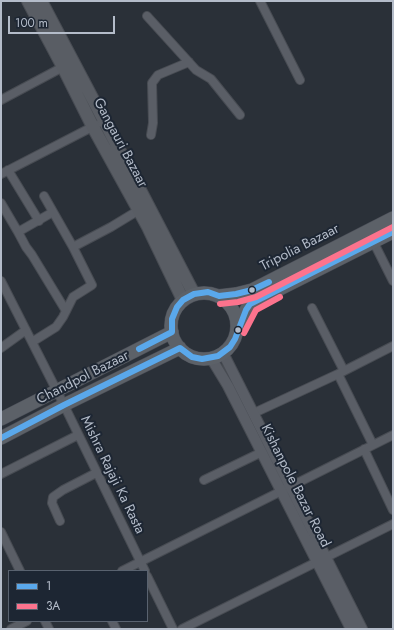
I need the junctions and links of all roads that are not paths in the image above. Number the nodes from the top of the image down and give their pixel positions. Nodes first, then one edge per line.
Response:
1 (28, 1) edge
2 (41, 1) edge
3 (260, 1) edge
4 (147, 16) dead end
5 (189, 62) junction
6 (63, 67) junction
7 (300, 80) dead end
8 (1, 100) edge
9 (240, 114) dead end
10 (104, 121) junction
11 (93, 127) junction
12 (151, 135) dead end
13 (4, 172) edge
14 (44, 196) dead end
15 (1, 203) edge
16 (139, 210) junction
17 (53, 212) junction
18 (393, 218) edge
19 (39, 220) junction
20 (18, 232) junction
21 (393, 232) edge
22 (370, 236) junction
23 (72, 247) junction
24 (1, 281) edge
25 (393, 281) edge
26 (4, 295) edge
27 (219, 296) junction
28 (189, 297) junction
29 (312, 308) dead end
30 (66, 311) junction
31 (26, 330) junction
32 (237, 330) junction
33 (172, 332) junction
34 (32, 342) junction
35 (393, 346) edge
36 (1, 348) edge
37 (180, 348) junction
38 (217, 355) junction
39 (341, 373) junction
40 (56, 390) junction
41 (64, 405) junction
42 (254, 413) junction
43 (1, 419) edge
44 (78, 435) junction
45 (393, 435) edge
46 (1, 438) edge
47 (373, 445) junction
48 (364, 449) junction
49 (262, 452) junction
50 (96, 473) junction
51 (1, 474) edge
52 (204, 480) dead end
53 (286, 489) junction
54 (393, 510) edge
55 (60, 521) dead end
56 (393, 524) edge
57 (1, 532) edge
58 (3, 542) edge
59 (322, 558) junction
60 (140, 561) junction
61 (19, 570) edge
62 (124, 570) edge
63 (144, 570) edge
64 (148, 578) edge
65 (25, 622) edge
66 (11, 629) edge
67 (172, 629) edge
68 (182, 629) edge
69 (358, 629) edge

1 - 6 main road, Gangauri Bazaar
2 - 10 main road
3 - 7 street
4 - 5 street
5 - 9 street
5 - 12 street
6 - 8 street
6 - 11 main road, Gangauri Bazaar
10 - 11 street
10 - 28 main road
11 - 13 street
11 - 16 main road, Gangauri Bazaar
13 - 19 street
14 - 17 street
15 - 20 street
16 - 23 street
16 - 28 main road, Gangauri Bazaar
17 - 19 street
17 - 23 street
18 - 22 main road, Tripolia Bazaar
19 - 20 street
20 - 30 street
21 - 22 main road, Tripolia Bazaar
22 - 25 street
22 - 27 main road, Tripolia Bazaar
22 - 32 main road, Tripolia Bazaar
23 - 30 street
24 - 26 street, Mishra Rajaji Ka Rasta
26 - 31 street, Mishra Rajaji Ka Rasta
27 - 28 main road
27 - 32 main road
28 - 33 main road
29 - 39 street
30 - 34 street
31 - 34 street, Mishra Rajaji Ka Rasta
31 - 36 street
32 - 38 main road
33 - 37 main road
33 - 40 main road, Chandpol Bazaar
34 - 40 street, Mishra Rajaji Ka Rasta
35 - 39 street
37 - 38 main road
37 - 41 main road, Chandpol Bazaar
38 - 42 street, Kishanpole Bazar Road
38 - 49 street, Kishanpole Bazar Road
39 - 42 street
39 - 47 street
40 - 41 street, Mishra Rajaji Ka Rasta
40 - 43 main road, Chandpol Bazaar
41 - 44 street, Mishra Rajaji Ka Rasta
41 - 46 main road, Chandpol Bazaar
42 - 53 street, Kishanpole Bazar Road
44 - 50 street, Mishra Rajaji Ka Rasta
44 - 51 street
45 - 47 street
47 - 48 street
48 - 53 street
48 - 54 street
49 - 52 street
49 - 53 street, Kishanpole Bazar Road
50 - 55 street
50 - 60 street, Mishra Rajaji Ka Rasta
53 - 59 street, Kishanpole Bazar Road
53 - 60 street
56 - 59 street
57 - 58 street
58 - 61 street
59 - 68 street
59 - 69 street, Kishanpole Bazar Road
60 - 62 street
60 - 63 street, Mishra Rajaji Ka Rasta
64 - 67 street
65 - 66 street

